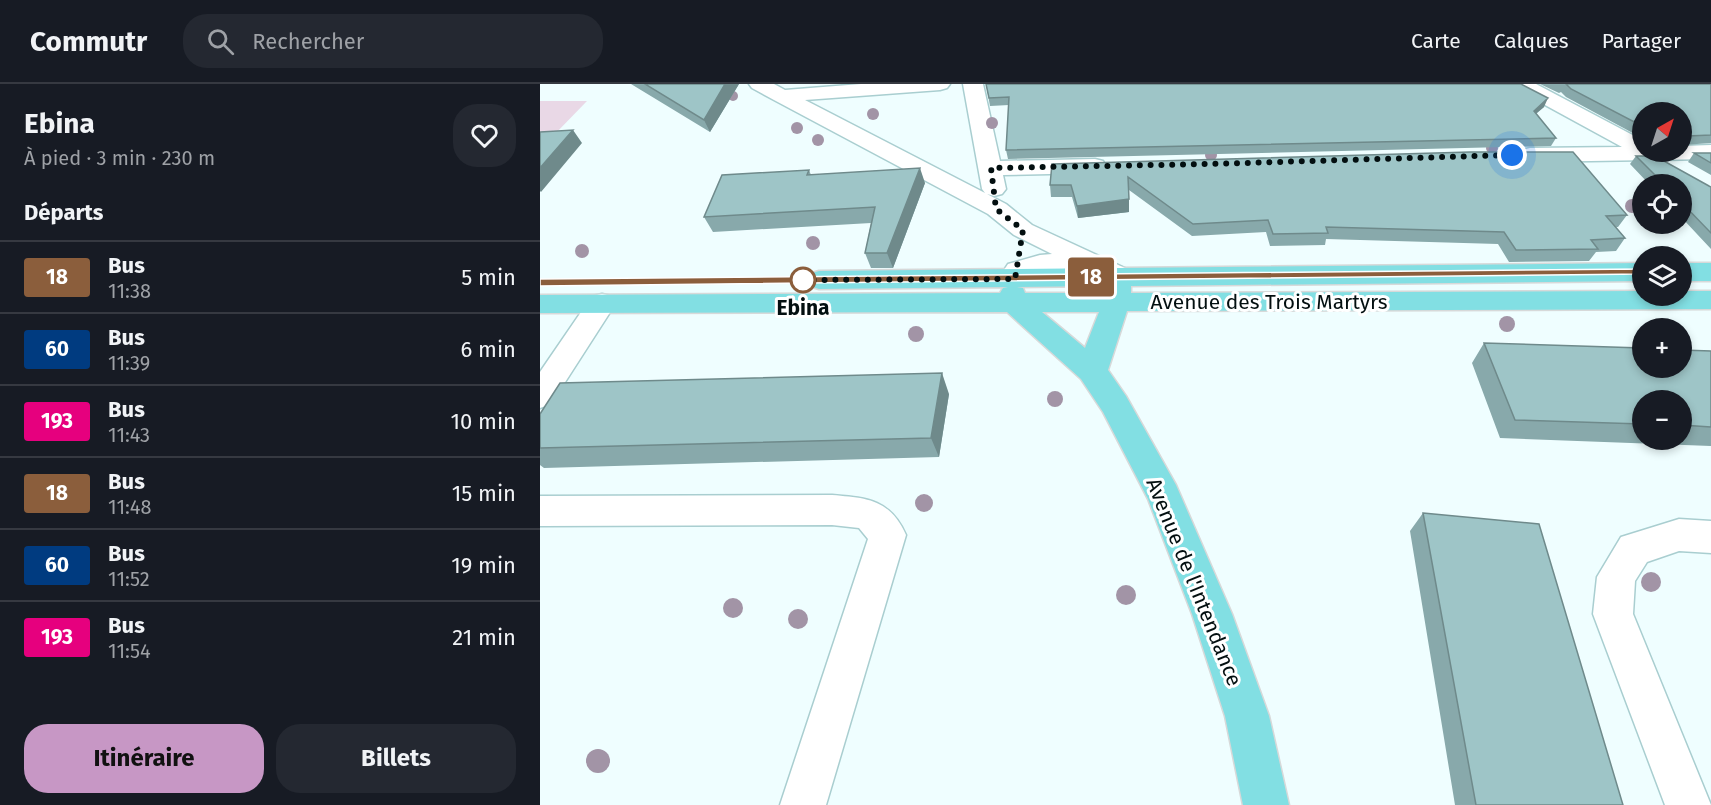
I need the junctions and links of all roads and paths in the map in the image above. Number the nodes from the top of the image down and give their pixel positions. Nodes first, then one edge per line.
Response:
1 (759, 84) edge
2 (940, 84) edge
3 (973, 84) edge
4 (1521, 84) edge
5 (781, 96) junction
6 (1632, 143) edge
7 (1632, 152) edge
8 (1692, 152) edge
9 (1711, 152) edge
10 (1512, 155) edge
11 (1666, 162) edge
12 (1119, 166) edge
13 (991, 168) junction
14 (1682, 171) edge
15 (996, 209) junction
16 (1023, 230) junction
17 (1087, 260) junction
18 (1692, 272) edge
19 (1711, 272) edge
20 (1632, 273) edge
21 (540, 283) edge
22 (1015, 284) junction
23 (1115, 299) junction
24 (1711, 300) edge
25 (602, 303) junction
26 (540, 304) edge
27 (1043, 326) junction
28 (1092, 371) junction
29 (540, 396) edge
30 (540, 511) edge
31 (1711, 537) edge
32 (802, 805) edge
33 (1266, 805) edge
34 (1688, 805) edge

1 - 5 street
2 - 5 street
3 - 13 street
4 - 6 street
5 - 15 street
7 - 10 street
8 - 9 street
11 - 14 street
12 - 13 street
13 - 15 street
15 - 16 street
16 - 17 street
16 - 22 street
17 - 22 street
17 - 23 street
18 - 19 main road
20 - 23 main road, Avenue des Trois Martyrs
21 - 22 main road, Avenue des Trois Martyrs
22 - 23 main road, Avenue des Trois Martyrs
22 - 25 main road, Avenue des Trois Martyrs
22 - 27 main road, Avenue de l'Intendance
23 - 24 main road, Avenue des Trois Martyrs
23 - 27 main road
23 - 28 main road
25 - 26 main road, Avenue des Trois Martyrs
25 - 29 street
27 - 28 main road, Avenue de l'Intendance
28 - 33 main road, Avenue de l'Intendance
30 - 32 street
31 - 34 street

